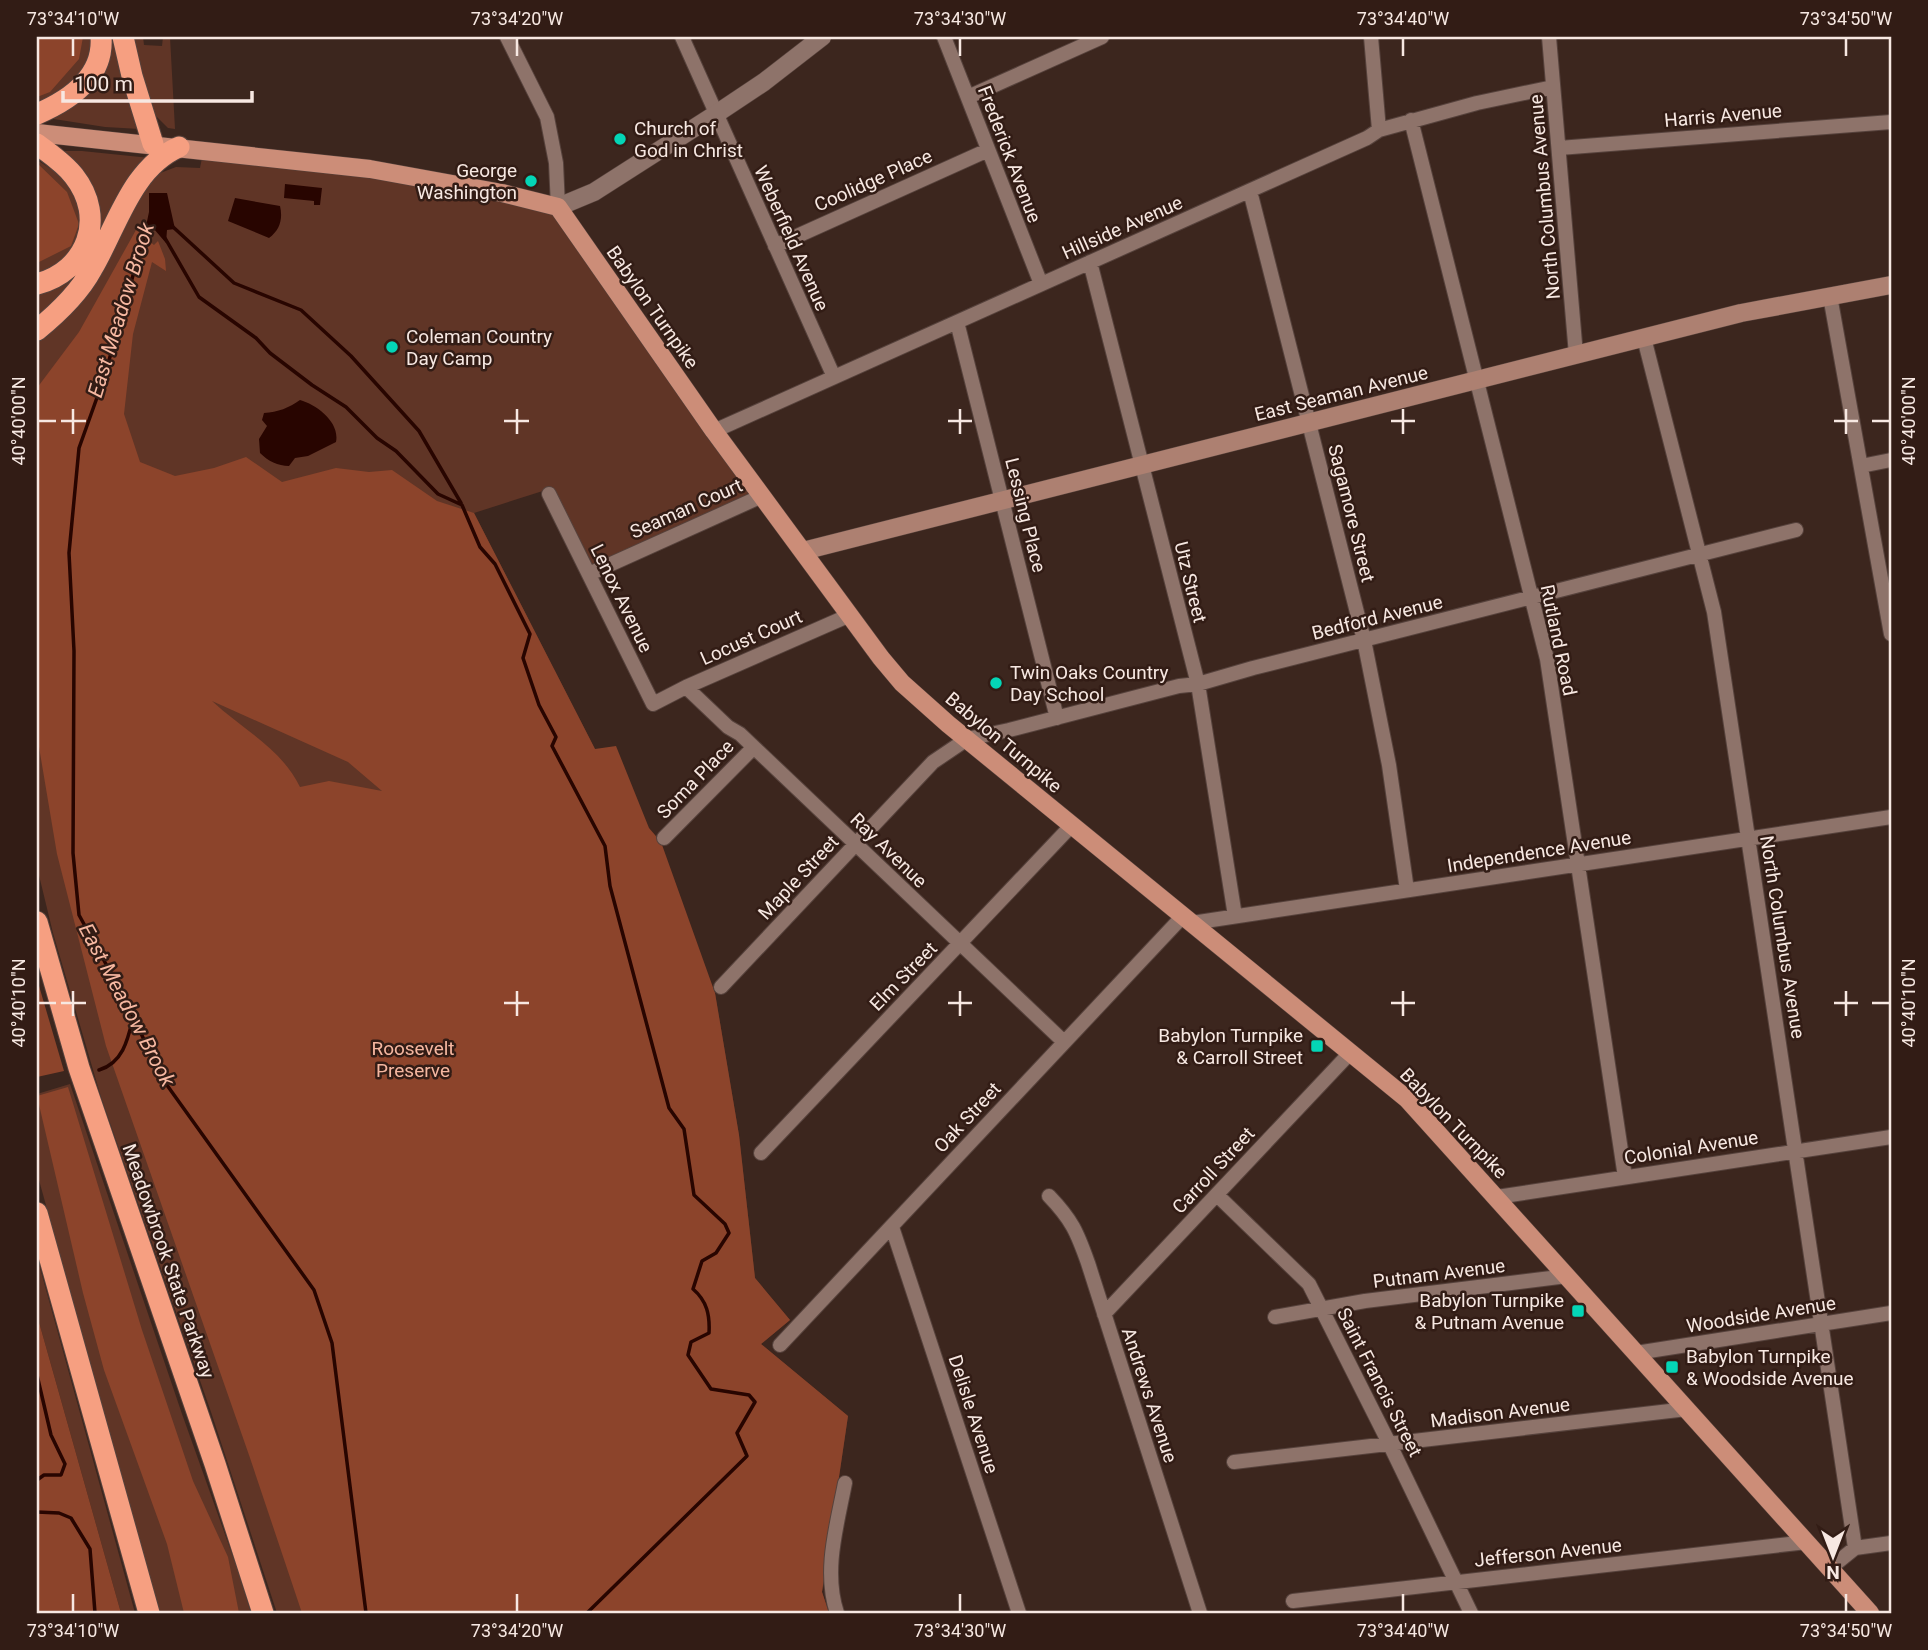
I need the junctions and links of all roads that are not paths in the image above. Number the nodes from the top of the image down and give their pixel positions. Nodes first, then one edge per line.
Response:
1 (101, 37) edge
2 (123, 37) edge
3 (507, 37) edge
4 (682, 37) edge
5 (822, 37) edge
6 (944, 37) edge
7 (1102, 37) edge
8 (1371, 37) edge
9 (1549, 37) edge
10 (1553, 87) junction
11 (968, 97) junction
12 (37, 114) edge
13 (716, 114) junction
14 (1410, 120) junction
15 (1891, 122) edge
16 (1379, 130) junction
17 (37, 133) edge
18 (37, 144) edge
19 (153, 144) junction
20 (178, 147) junction
21 (1559, 148) junction
22 (988, 150) junction
23 (1250, 191) junction
24 (558, 207) junction
25 (775, 246) junction
26 (1090, 262) junction
27 (37, 284) edge
28 (1041, 285) junction
29 (1891, 285) edge
30 (1830, 296) junction
31 (957, 322) junction
32 (37, 330) edge
33 (1644, 338) junction
34 (1576, 355) junction
35 (834, 377) junction
36 (1477, 380) junction
37 (1309, 422) junction
38 (714, 430) junction
39 (1891, 460) edge
40 (1142, 465) junction
41 (1861, 466) junction
42 (548, 494) dead end
43 (762, 496) junction
44 (1002, 500) junction
45 (1797, 530) dead end
46 (803, 551) junction
47 (1699, 555) junction
48 (589, 574) junction
49 (1531, 598) junction
50 (850, 615) junction
51 (1891, 634) edge
52 (1364, 640) junction
53 (1198, 684) junction
54 (686, 687) junction
55 (669, 697) joint
56 (1057, 718) junction
57 (967, 738) junction
58 (753, 748) junction
59 (1891, 817) edge
60 (1072, 825) junction
61 (664, 838) dead end
62 (1749, 838) junction
63 (855, 844) junction
64 (1578, 864) junction
65 (1407, 890) junction
66 (1235, 916) junction
67 (1188, 919) junction
68 (37, 922) edge
69 (960, 944) junction
70 (721, 987) dead end
71 (1064, 1042) junction
72 (1351, 1052) junction
73 (1891, 1137) edge
74 (1796, 1151) junction
75 (761, 1153) dead end
76 (1625, 1177) junction
77 (1217, 1195) junction
78 (1049, 1196) dead end
79 (1497, 1197) junction
80 (37, 1213) edge
81 (892, 1227) junction
82 (1567, 1276) junction
83 (1322, 1309) junction
84 (1104, 1314) junction
85 (1891, 1314) edge
86 (1275, 1318) dead end
87 (1822, 1324) junction
88 (780, 1345) dead end
89 (1636, 1353) junction
90 (1687, 1409) junction
91 (1390, 1445) junction
92 (1234, 1462) dead end
93 (845, 1483) dead end
94 (1807, 1542) junction
95 (1891, 1542) edge
96 (1855, 1548) junction
97 (1829, 1569) junction
98 (1457, 1582) junction
99 (1293, 1601) dead end
100 (149, 1613) edge
101 (263, 1613) edge
102 (836, 1613) edge
103 (1019, 1613) edge
104 (1200, 1613) edge
105 (1471, 1613) edge
106 (1870, 1613) edge

1 - 12 highway
2 - 19 highway
3 - 24 street
4 - 13 street, Weberfield Avenue
5 - 13 street
6 - 11 street, Frederick Avenue
7 - 11 street
8 - 16 street
9 - 10 street, North Columbus Avenue
10 - 14 street, Hillside Avenue
10 - 21 street, North Columbus Avenue
11 - 22 street, Frederick Avenue
13 - 24 street
13 - 25 street, Weberfield Avenue
14 - 16 street, Hillside Avenue
14 - 36 street, Rutland Road
15 - 21 street, Harris Avenue
16 - 23 street, Hillside Avenue
17 - 19 main road
18 - 27 highway
19 - 20 main road
20 - 24 main road
20 - 32 highway
21 - 34 street, North Columbus Avenue
22 - 25 street, Coolidge Place
22 - 28 street, Frederick Avenue
23 - 26 street, Hillside Avenue
23 - 37 street, Sagamore Street
24 - 38 main road, Babylon Turnpike
25 - 35 street, Weberfield Avenue
26 - 28 street, Hillside Avenue
26 - 40 street, Utz Street
28 - 31 street, Hillside Avenue
29 - 30 main road, East Seaman Avenue
30 - 33 main road, East Seaman Avenue
30 - 41 street
31 - 35 street, Hillside Avenue
31 - 44 street, Lessing Place
33 - 34 main road, East Seaman Avenue
33 - 47 street, North Columbus Avenue
34 - 36 main road, East Seaman Avenue
35 - 38 street, Hillside Avenue
36 - 37 main road, East Seaman Avenue
36 - 49 street, Rutland Road
37 - 40 main road, East Seaman Avenue
37 - 52 street, Sagamore Street
38 - 43 main road, Babylon Turnpike
39 - 41 street
40 - 44 main road, East Seaman Avenue
40 - 53 street, Utz Street
41 - 51 street
42 - 48 street, Lenox Avenue
43 - 46 main road, Babylon Turnpike
43 - 48 street, Seaman Court
44 - 46 main road, East Seaman Avenue
44 - 56 street, Lessing Place
45 - 47 street, Bedford Avenue
46 - 50 main road, Babylon Turnpike
47 - 49 street, Bedford Avenue
47 - 62 street, North Columbus Avenue
48 - 55 street, Lenox Avenue
49 - 52 street, Bedford Avenue
49 - 64 street, Rutland Road
50 - 54 street, Locust Court
50 - 57 main road, Babylon Turnpike
52 - 53 street, Bedford Avenue
52 - 65 street, Sagamore Street
53 - 56 street, Bedford Avenue
53 - 66 street, Utz Street
54 - 55 street, Locust Court
54 - 58 street, Ray Avenue
56 - 57 street, Bedford Avenue
57 - 60 main road, Babylon Turnpike
57 - 63 street, Maple Street
58 - 61 street, Soma Place
58 - 63 street, Ray Avenue
59 - 62 street, Independence Avenue
60 - 67 main road, Babylon Turnpike
60 - 69 street, Elm Street
62 - 64 street, Independence Avenue
62 - 74 street, North Columbus Avenue
63 - 69 street, Ray Avenue
63 - 70 street, Maple Street
64 - 65 street, Independence Avenue
64 - 76 street, Rutland Road
65 - 66 street, Independence Avenue
66 - 67 street, Independence Avenue
67 - 71 street, Oak Street
67 - 72 main road, Babylon Turnpike
68 - 101 highway, Meadowbrook State Parkway
69 - 71 street, Ray Avenue
69 - 75 street, Elm Street
71 - 81 street, Oak Street
72 - 77 street, Carroll Street
72 - 79 main road, Babylon Turnpike
73 - 74 street, Colonial Avenue
74 - 76 street, Colonial Avenue
74 - 87 street, North Columbus Avenue
76 - 79 street, Colonial Avenue
77 - 83 street, Saint Francis Street
77 - 84 street, Carroll Street
78 - 84 street, Andrews Avenue
79 - 82 main road, Babylon Turnpike
80 - 100 highway
81 - 88 street, Oak Street
81 - 103 street, Delisle Avenue
82 - 83 street, Putnam Avenue
82 - 89 main road, Babylon Turnpike
83 - 86 street, Putnam Avenue
83 - 91 street, Saint Francis Street
84 - 104 street, Andrews Avenue
85 - 87 street, Woodside Avenue
87 - 89 street, Woodside Avenue
87 - 96 street, North Columbus Avenue
89 - 90 main road, Babylon Turnpike
90 - 91 street, Madison Avenue
90 - 94 main road, Babylon Turnpike
91 - 92 street, Madison Avenue
91 - 98 street, Saint Francis Street
93 - 102 street
94 - 97 main road, Babylon Turnpike
94 - 98 street, Jefferson Avenue
95 - 96 street
96 - 97 street
97 - 106 main road, Babylon Turnpike
98 - 99 street, Jefferson Avenue
98 - 105 street, Saint Francis Street

